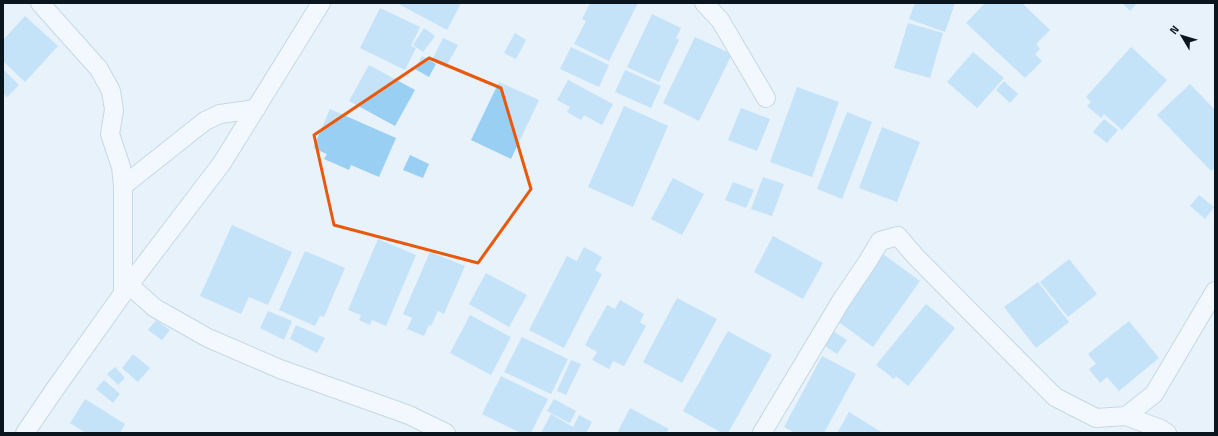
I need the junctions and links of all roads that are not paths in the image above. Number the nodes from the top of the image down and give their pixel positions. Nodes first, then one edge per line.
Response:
1 (40, 3) edge
2 (321, 3) edge
3 (704, 3) edge
4 (766, 98) dead end
5 (256, 109) junction
6 (123, 186) junction
7 (126, 289) junction
8 (1215, 292) edge
9 (1126, 416) junction
10 (25, 433) edge
11 (446, 433) edge
12 (762, 433) edge
13 (1167, 433) edge

1 - 6 street
2 - 5 street
3 - 4 street
5 - 6 street
5 - 7 street
6 - 7 street
7 - 10 street
7 - 11 street
8 - 9 street
9 - 12 street
9 - 13 street

